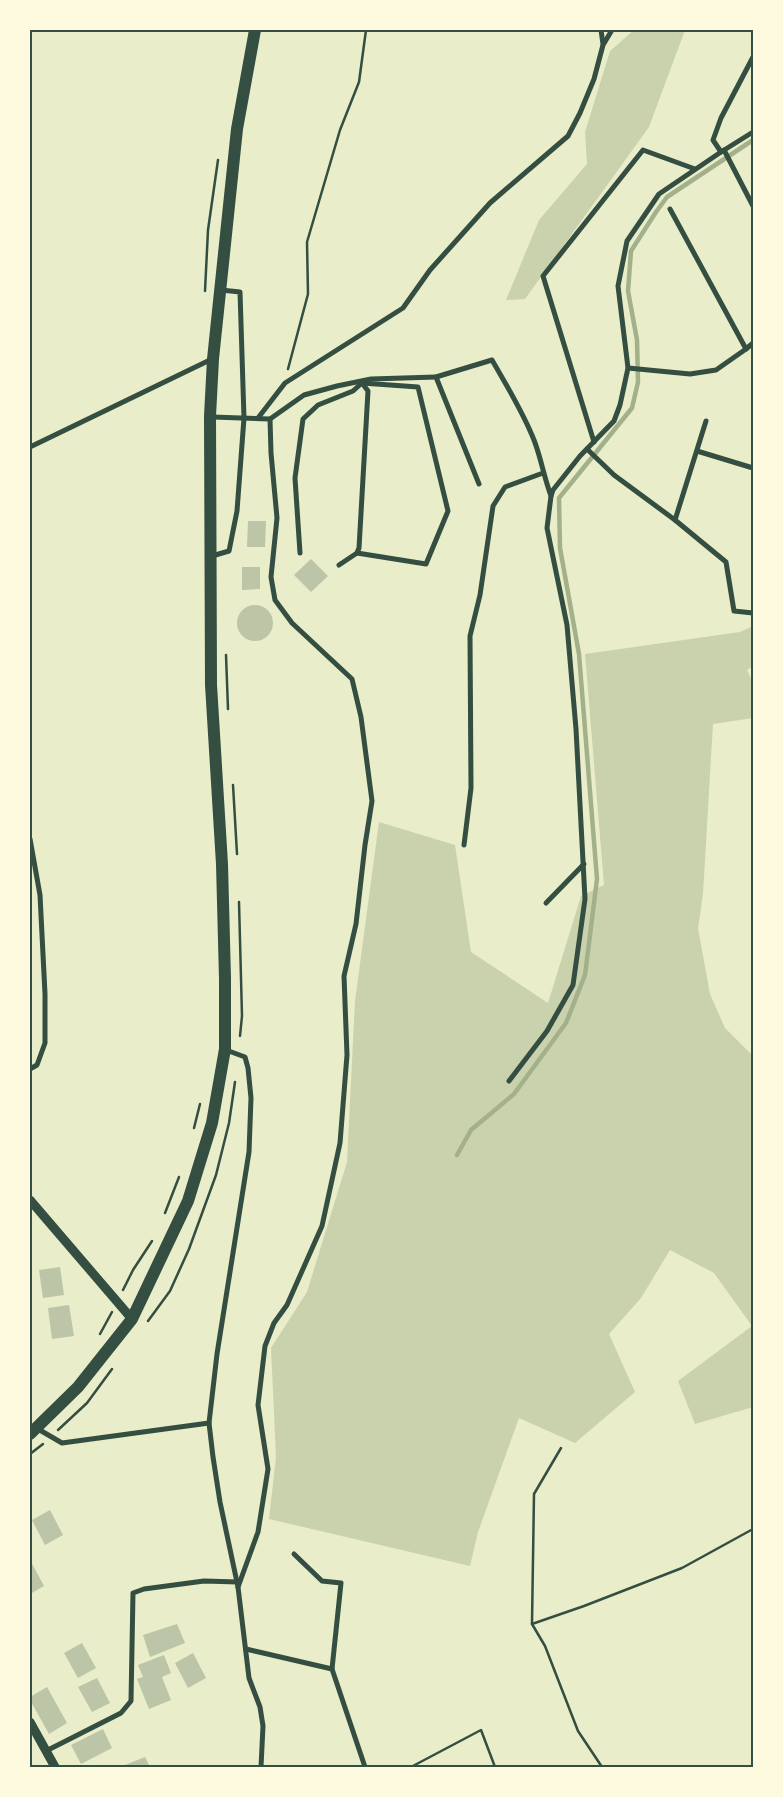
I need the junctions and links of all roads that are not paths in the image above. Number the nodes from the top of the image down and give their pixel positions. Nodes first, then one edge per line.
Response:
1 (255, 30) edge
2 (601, 30) edge
3 (612, 30) edge
4 (603, 46) junction
5 (753, 57) edge
6 (753, 132) edge
7 (723, 151) junction
8 (696, 169) junction
9 (753, 206) edge
10 (670, 208) dead end
11 (220, 290) junction
12 (753, 343) edge
13 (746, 349) junction
14 (213, 359) junction
15 (628, 368) junction
16 (436, 377) junction
17 (363, 382) junction
18 (213, 417) junction
19 (244, 418) junction
20 (258, 418) junction
21 (270, 420) junction
22 (706, 421) dead end
23 (594, 442) junction
24 (30, 447) edge
25 (588, 449) junction
26 (696, 451) junction
27 (753, 468) edge
28 (543, 473) junction
29 (480, 484) dead end
30 (551, 496) junction
31 (674, 520) junction
32 (300, 553) dead end
33 (357, 553) junction
34 (210, 556) junction
35 (339, 565) dead end
36 (753, 613) edge
37 (30, 839) edge
38 (464, 845) dead end
39 (584, 864) junction
40 (546, 903) dead end
41 (225, 1050) junction
42 (30, 1069) edge
43 (509, 1081) dead end
44 (30, 1200) edge
45 (132, 1319) junction
46 (210, 1423) junction
47 (33, 1431) edge
48 (294, 1554) dead end
49 (238, 1584) junction
50 (246, 1649) junction
51 (332, 1669) junction
52 (30, 1722) edge
53 (34, 1736) edge
54 (46, 1751) junction
55 (55, 1767) edge
56 (261, 1767) edge
57 (365, 1767) edge

1 - 11 main road
2 - 4 street
3 - 4 street
4 - 20 street
5 - 7 street
6 - 7 street
7 - 8 street
7 - 9 street
8 - 15 street
8 - 23 street
10 - 13 street
11 - 14 main road
11 - 19 street
12 - 13 street
13 - 15 street
14 - 18 main road
14 - 24 street
15 - 23 street
16 - 17 street
16 - 28 street
16 - 29 street
17 - 21 street
17 - 32 street
17 - 33 street
17 - 33 street
18 - 19 street
18 - 34 main road
19 - 20 street
19 - 34 street
20 - 21 street
21 - 49 street
22 - 26 street
23 - 25 street
25 - 30 street
25 - 31 street
26 - 27 street
26 - 31 street
28 - 30 street
28 - 38 street
30 - 39 street
31 - 36 street
33 - 35 street
34 - 41 main road
37 - 42 street
39 - 40 street
39 - 43 street
41 - 45 main road
41 - 46 street
44 - 45 street
45 - 47 main road
46 - 47 street
46 - 49 street
48 - 51 street
49 - 50 street
49 - 54 street
50 - 51 street
50 - 56 street
51 - 57 street
52 - 53 street
53 - 54 street
54 - 55 street

